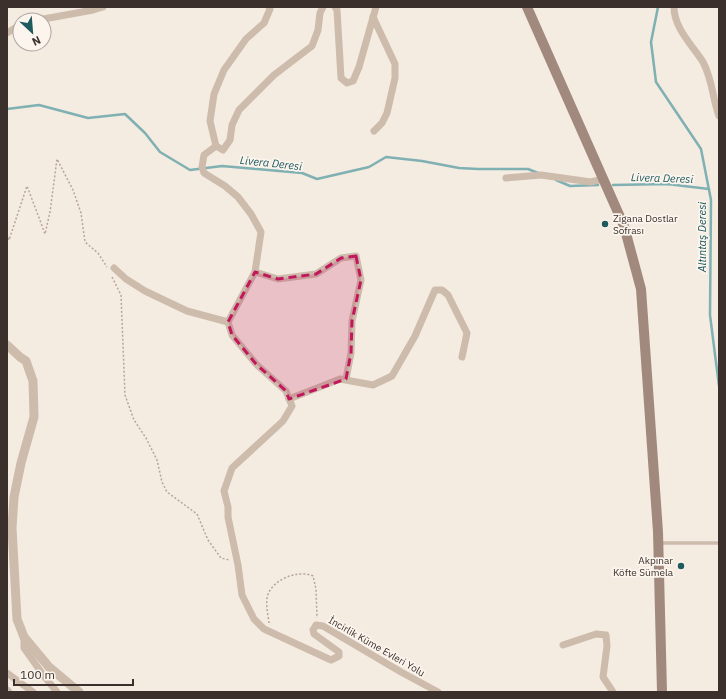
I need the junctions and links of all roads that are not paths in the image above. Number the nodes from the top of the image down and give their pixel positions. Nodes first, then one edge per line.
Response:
1 (103, 7) edge
2 (270, 7) edge
3 (323, 7) edge
4 (335, 7) edge
5 (376, 7) edge
6 (527, 7) edge
7 (674, 7) edge
8 (52, 17) edge
9 (373, 17) junction
10 (719, 116) edge
11 (374, 131) dead end
12 (216, 146) junction
13 (506, 178) dead end
14 (603, 179) junction
15 (111, 268) road end
16 (255, 272) junction
17 (228, 322) junction
18 (7, 345) edge
19 (462, 357) dead end
20 (346, 379) junction
21 (289, 399) junction
22 (719, 542) edge
23 (658, 543) junction
24 (24, 637) junction
25 (563, 645) dead end
26 (7, 673) edge
27 (33, 692) edge
28 (57, 692) edge
29 (79, 692) edge
30 (438, 692) edge
31 (613, 692) edge
32 (662, 692) edge

1 - 8 street
2 - 12 street
3 - 12 street
4 - 9 street
5 - 9 street
6 - 14 main road
7 - 10 street
9 - 11 street
12 - 16 street
13 - 14 street
14 - 23 main road
15 - 17 street
16 - 17 street
16 - 20 street
17 - 21 street
18 - 24 street
19 - 20 street
20 - 21 street
21 - 30 street, İncirlik Küme Evleri Yolu
22 - 23 lane
23 - 32 main road
24 - 28 street
24 - 29 street
25 - 31 street
26 - 27 street

